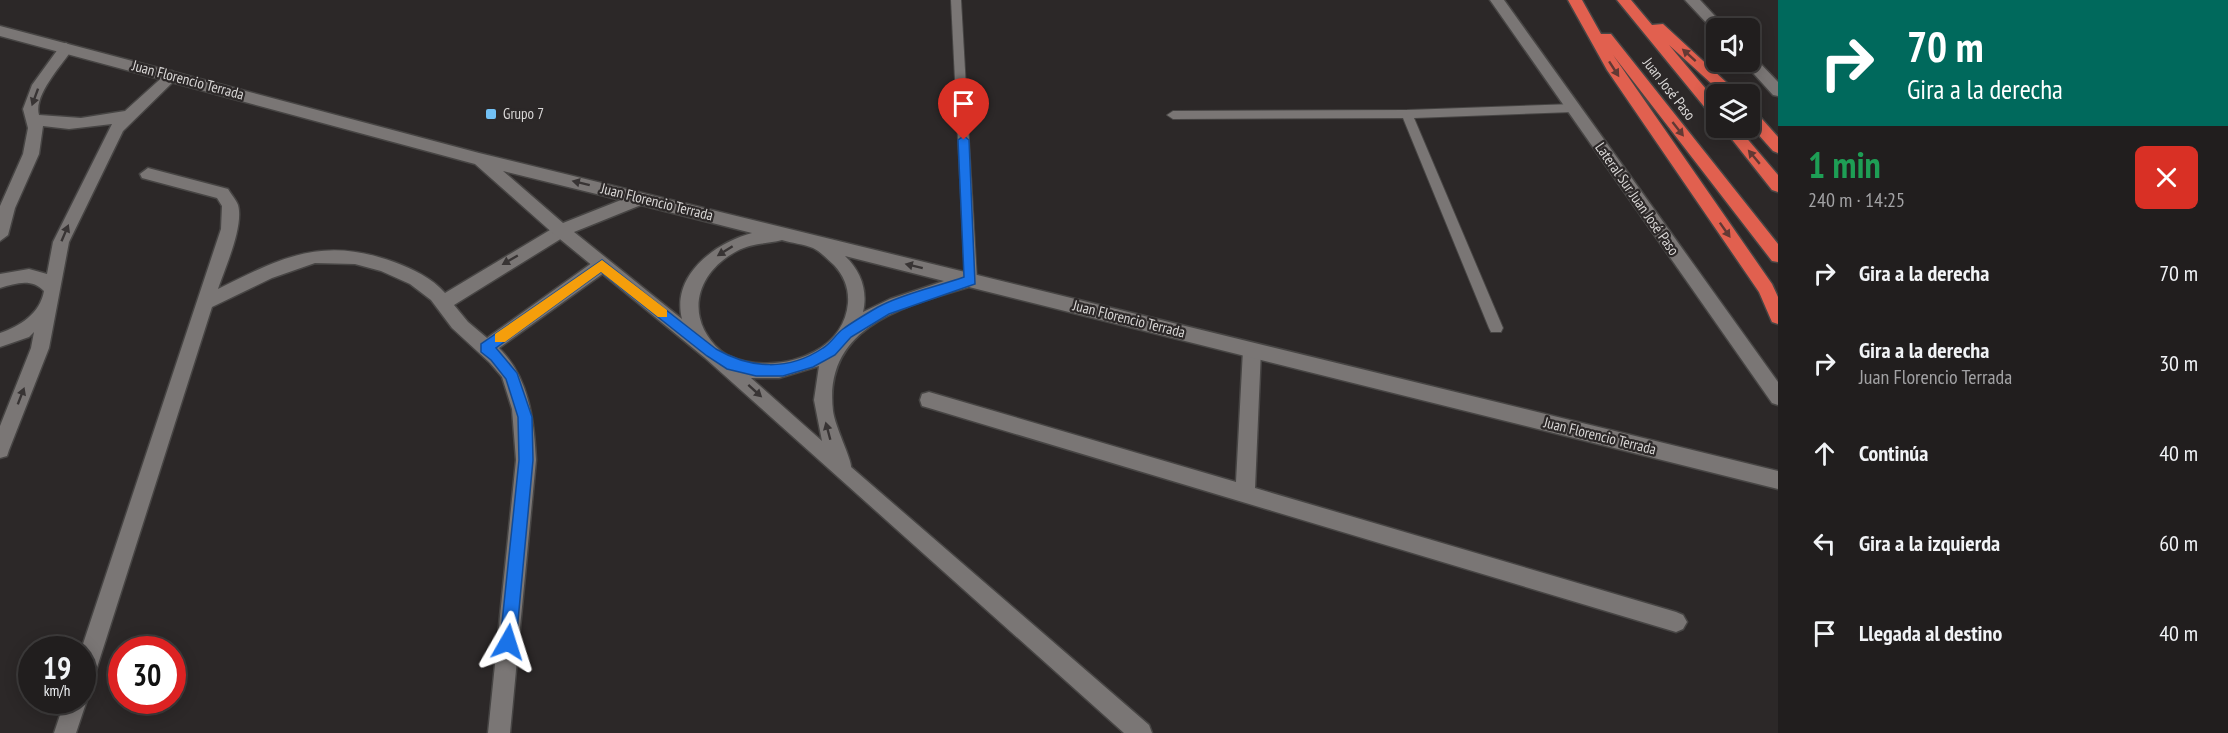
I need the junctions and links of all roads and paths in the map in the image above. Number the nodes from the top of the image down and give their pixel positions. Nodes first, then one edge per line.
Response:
1 (956, 0) edge
2 (1497, 0) edge
3 (1576, 0) edge
4 (1624, 0) edge
5 (1628, 0) edge
6 (1692, 0) edge
7 (1709, 18) edge
8 (0, 32) edge
9 (66, 48) junction
10 (1760, 72) edge
11 (172, 76) junction
12 (1721, 84) edge
13 (1778, 91) edge
14 (1706, 99) edge
15 (1574, 108) junction
16 (1407, 114) junction
17 (1173, 115) dead end
18 (128, 116) junction
19 (34, 119) junction
20 (1760, 127) edge
21 (1738, 138) edge
22 (1778, 147) edge
23 (479, 159) junction
24 (148, 174) dead end
25 (1778, 186) edge
26 (642, 198) junction
27 (561, 231) junction
28 (0, 235) edge
29 (801, 238) junction
30 (1778, 256) edge
31 (602, 265) junction
32 (971, 280) junction
33 (0, 281) edge
34 (50, 299) junction
35 (205, 303) junction
36 (443, 303) junction
37 (1778, 317) edge
38 (1496, 328) dead end
39 (846, 334) junction
40 (0, 340) edge
41 (486, 348) junction
42 (1252, 350) junction
43 (711, 352) junction
44 (1778, 397) edge
45 (929, 400) dead end
46 (0, 450) edge
47 (1778, 480) edge
48 (854, 482) junction
49 (1245, 494) junction
50 (1676, 622) dead end
51 (96, 637) edge
52 (71, 714) edge
53 (65, 733) edge
54 (499, 733) edge
55 (1141, 733) edge

1 - 32 lane
2 - 15 street, Lateral Sur Juan José Paso
3 -> 30 highway, Juan José Paso
3 -> 37 highway
4 - 14 highway, Juan José Paso
12 -> 5 highway
6 - 7 street
8 - 9 street, Juan Florencio Terrada
9 - 11 street, Juan Florencio Terrada
9 -> 19 street
10 - 13 street
11 - 18 street
11 - 23 street, Juan Florencio Terrada
15 - 16 lane
15 - 44 street, Lateral Sur Juan José Paso
16 - 17 lane
16 - 38 lane
18 - 19 street
34 -> 18 street
19 - 28 street
20 - 22 highway
25 -> 21 highway
26 -> 23 street, Juan Florencio Terrada
23 - 27 street, Juan Florencio Terrada
24 - 35 street
26 - 27 street
26 - 29 street, Juan Florencio Terrada
27 - 31 street, Juan Florencio Terrada
27 -> 36 street
32 -> 29 street, Juan Florencio Terrada
29 - 39 street
29 -> 43 street
31 - 41 street
31 - 43 street, Juan Florencio Terrada
32 - 39 street
32 - 42 street, Juan Florencio Terrada
33 - 34 street
34 - 40 street
46 -> 34 street
35 - 36 street
35 - 51 street
36 - 41 street
39 - 43 street
48 -> 39 street
41 - 54 street
42 - 47 street, Juan Florencio Terrada
42 - 49 street
43 -> 48 street, Juan Florencio Terrada
45 - 49 street
48 - 55 street, Juan Florencio Terrada
49 - 50 street
52 - 53 street

